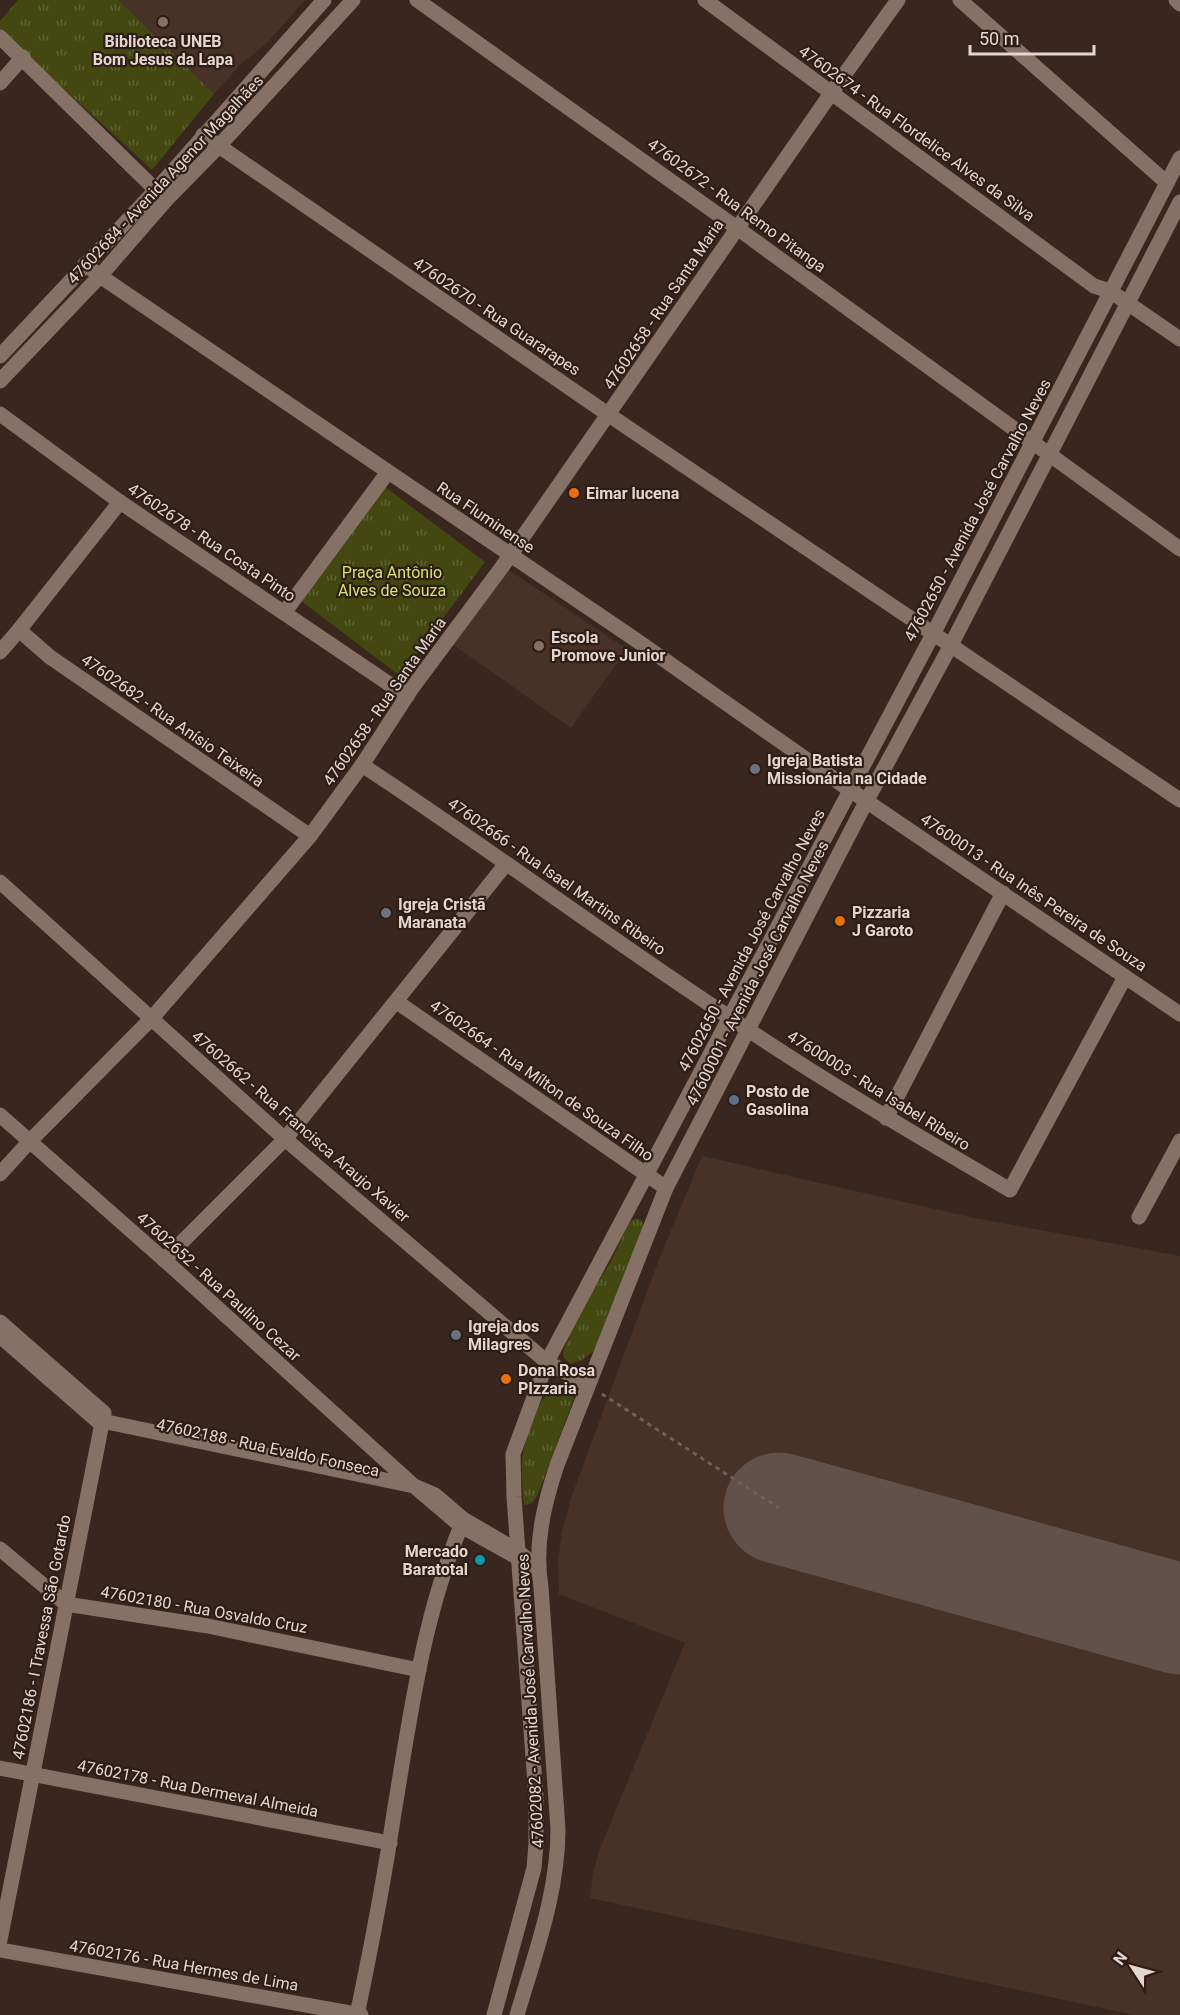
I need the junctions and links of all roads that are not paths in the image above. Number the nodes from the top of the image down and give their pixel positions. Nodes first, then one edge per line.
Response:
1 (324, 0) edge
2 (353, 0) edge
3 (417, 0) edge
4 (705, 0) edge
5 (723, 0) edge
6 (898, 0) edge
7 (960, 0) edge
8 (1176, 0) edge
9 (1180, 4) edge
10 (0, 37) edge
11 (23, 57) junction
12 (0, 82) edge
13 (835, 88) junction
14 (203, 135) junction
15 (218, 147) junction
16 (1180, 158) edge
17 (1167, 183) junction
18 (161, 195) junction
19 (1180, 202) edge
20 (1145, 224) junction
21 (737, 228) junction
22 (1162, 235) junction
23 (85, 264) junction
24 (99, 276) junction
25 (1110, 291) junction
26 (1128, 302) junction
27 (1180, 339) edge
28 (0, 356) edge
29 (0, 381) edge
30 (0, 414) edge
31 (609, 415) junction
32 (1034, 442) junction
33 (1049, 453) junction
34 (388, 472) junction
35 (120, 502) junction
36 (1180, 549) edge
37 (510, 555) junction
38 (284, 613) junction
39 (19, 630) junction
40 (933, 634) junction
41 (951, 645) junction
42 (0, 652) edge
43 (407, 696) junction
44 (362, 765) junction
45 (850, 790) junction
46 (867, 800) junction
47 (1180, 800) edge
48 (310, 836) junction
49 (506, 864) junction
50 (0, 882) edge
51 (1003, 893) junction
52 (771, 941) junction
53 (790, 952) junction
54 (1125, 977) junction
55 (397, 1002) junction
56 (1180, 1014) edge
57 (152, 1018) junction
58 (730, 1019) junction
59 (748, 1030) junction
60 (0, 1115) edge
61 (886, 1118) junction
62 (285, 1139) junction
63 (1180, 1141) edge
64 (29, 1142) junction
65 (683, 1154) joint
66 (0, 1174) edge
67 (646, 1174) junction
68 (666, 1188) junction
69 (1140, 1217) dead end
70 (164, 1260) junction
71 (0, 1322) edge
72 (0, 1336) edge
73 (547, 1362) junction
74 (587, 1384) junction
75 (102, 1422) junction
76 (414, 1486) junction
77 (428, 1499) junction
78 (460, 1526) junction
79 (0, 1550) edge
80 (518, 1555) junction
81 (538, 1569) junction
82 (66, 1604) junction
83 (419, 1670) junction
84 (0, 1768) edge
85 (33, 1773) junction
86 (390, 1843) junction
87 (525, 1902) junction
88 (548, 1907) junction
89 (0, 1940) edge
90 (0, 1950) edge
91 (359, 2015) edge
92 (494, 2015) edge
93 (517, 2015) edge

1 - 14 street, 47602684 - Avenida Agenor Magalhães
2 - 15 street, 47602684 - Avenida Agenor Magalhães
3 - 21 street, 47602672 - Rua Remo Pitanga
4 - 13 street, 47602674 - Rua Flordelice Alves da Silva
5 - 13 street
6 - 13 street, 47602658 - Rua Santa Maria
7 - 17 street
8 - 9 street
10 - 11 street
11 - 12 street
11 - 18 street
13 - 21 street, 47602658 - Rua Santa Maria
13 - 25 street, 47602674 - Rua Flordelice Alves da Silva
14 - 15 street, 47602670 - Rua Guararapes
14 - 18 street, 47602684 - Avenida Agenor Magalhães
15 - 18 street, 47602684 - Avenida Agenor Magalhães
15 - 31 street, 47602670 - Rua Guararapes
16 - 17 street, 47602650 - Avenida José Carvalho Neves
17 - 20 street, 47602650 - Avenida José Carvalho Neves
18 - 23 street, 47602684 - Avenida Agenor Magalhães
18 - 24 street, 47602684 - Avenida Agenor Magalhães
19 - 22 street, 47600001 - Avenida José Carvalho Neves
20 - 22 street
20 - 25 street, 47602650 - Avenida José Carvalho Neves
21 - 31 street, 47602658 - Rua Santa Maria
21 - 32 street, 47602672 - Rua Remo Pitanga
22 - 26 street, 47600001 - Avenida José Carvalho Neves
23 - 24 street, Rua Fluminense
23 - 28 street, 47602684 - Avenida Agenor Magalhães
24 - 29 street, 47602684 - Avenida Agenor Magalhães
24 - 34 street, Rua Fluminense
25 - 26 street, 47602674 - Rua Flordelice Alves da Silva
25 - 32 street, 47602650 - Avenida José Carvalho Neves
26 - 27 street, 47602674 - Rua Flordelice Alves da Silva
26 - 33 street, 47600001 - Avenida José Carvalho Neves
30 - 35 street, 47602678 - Rua Costa Pinto
31 - 37 street, 47602658 - Rua Santa Maria
31 - 40 street, 47602670 - Rua Guararapes
32 - 33 street, 47602672 - Rua Remo Pitanga
32 - 40 street, 47602650 - Avenida José Carvalho Neves
33 - 36 street, 47602672 - Rua Remo Pitanga
33 - 41 street, 47600001 - Avenida José Carvalho Neves
34 - 37 street, Rua Fluminense
34 - 38 street
35 - 38 street, 47602678 - Rua Costa Pinto
35 - 39 street
37 - 43 street, 47602658 - Rua Santa Maria
37 - 45 street, Rua Fluminense
38 - 43 street, 47602678 - Rua Costa Pinto
39 - 42 street
39 - 48 street, 47602682 - Rua Anísio Teixeira
40 - 41 street, 47602670 - Rua Guararapes
40 - 45 street, 47602650 - Avenida José Carvalho Neves
41 - 46 street, 47600001 - Avenida José Carvalho Neves
41 - 47 street, 47602670 - Rua Guararapes
43 - 44 street, 47602658 - Rua Santa Maria
44 - 48 street, 47602658 - Rua Santa Maria
44 - 49 street, 47602666 - Rua Isael Martins Ribeiro
45 - 46 street, Rua Fluminense
45 - 52 street, 47602650 - Avenida José Carvalho Neves
46 - 51 street, 47600013 - Rua Inês Pereira de Souza
46 - 53 street, 47600001 - Avenida José Carvalho Neves
48 - 57 street, 47602658 - Rua Santa Maria
49 - 55 street
49 - 58 street, 47602666 - Rua Isael Martins Ribeiro
50 - 57 street, 47602662 - Rua Francisca Araujo Xavier
51 - 54 street, 47600013 - Rua Inês Pereira de Souza
51 - 61 street
52 - 53 street
52 - 58 street, 47602650 - Avenida José Carvalho Neves
53 - 59 street, 47600001 - Avenida José Carvalho Neves
54 - 56 street, 47600013 - Rua Inês Pereira de Souza
54 - 61 street, 47600003 - Rua Isabel Ribeiro
55 - 62 street
55 - 67 street, 47602664 - Rua Mílton de Souza Filho
57 - 62 street, 47602662 - Rua Francisca Araujo Xavier
57 - 64 street, 47602658 - Rua Santa Maria
58 - 59 street, 47600003 - Rua Isabel Ribeiro
58 - 67 street, 47602650 - Avenida José Carvalho Neves
59 - 61 street, 47600003 - Rua Isabel Ribeiro
59 - 65 street, 47600001 - Avenida José Carvalho Neves
60 - 64 street, 47602652 - Rua Paulino Cezar
62 - 70 street
62 - 73 street, 47602662 - Rua Francisca Araujo Xavier
63 - 69 street
64 - 66 street, 47602658 - Rua Santa Maria
64 - 70 street, 47602652 - Rua Paulino Cezar
65 - 68 street, 47602082 - Avenida José Carvalho Neves
67 - 68 street, 47602664 - Rua Mílton de Souza Filho
67 - 73 street, 47602650 - Avenida José Carvalho Neves
68 - 74 street, 47602082 - Avenida José Carvalho Neves
70 - 76 street, 47602652 - Rua Paulino Cezar
71 - 75 street
72 - 75 street
73 - 74 street, 47602662 - Rua Francisca Araujo Xavier
73 - 80 street, 47602650 - Avenida José Carvalho Neves
74 - 81 street, 47602082 - Avenida José Carvalho Neves
75 - 76 street
75 - 77 street, 47602188 - Rua Evaldo Fonseca
75 - 82 street, 47602186 - I Travessa São Gotardo
76 - 77 street, 47602652 - Rua Paulino Cezar
76 - 80 street, 47602652 - Rua Paulino Cezar
77 - 78 street, 47602652 - Rua Paulino Cezar
78 - 80 street, 47602652 - Rua Paulino Cezar
78 - 83 street
79 - 82 street
80 - 81 street, 47602652 - Rua Paulino Cezar
80 - 87 street, 47602650 - Avenida José Carvalho Neves
81 - 88 street, 47602082 - Avenida José Carvalho Neves
82 - 83 street, 47602180 - Rua Osvaldo Cruz
82 - 85 street, 47602186 - I Travessa São Gotardo
83 - 86 street
84 - 85 street, 47602178 - Rua Dermeval Almeida
85 - 86 street, 47602178 - Rua Dermeval Almeida
85 - 89 street, 47602186 - I Travessa São Gotardo
86 - 91 street
87 - 88 street
87 - 92 street, 47602650 - Avenida José Carvalho Neves
88 - 93 street, 47602082 - Avenida José Carvalho Neves
90 - 91 street, 47602176 - Rua Hermes de Lima

